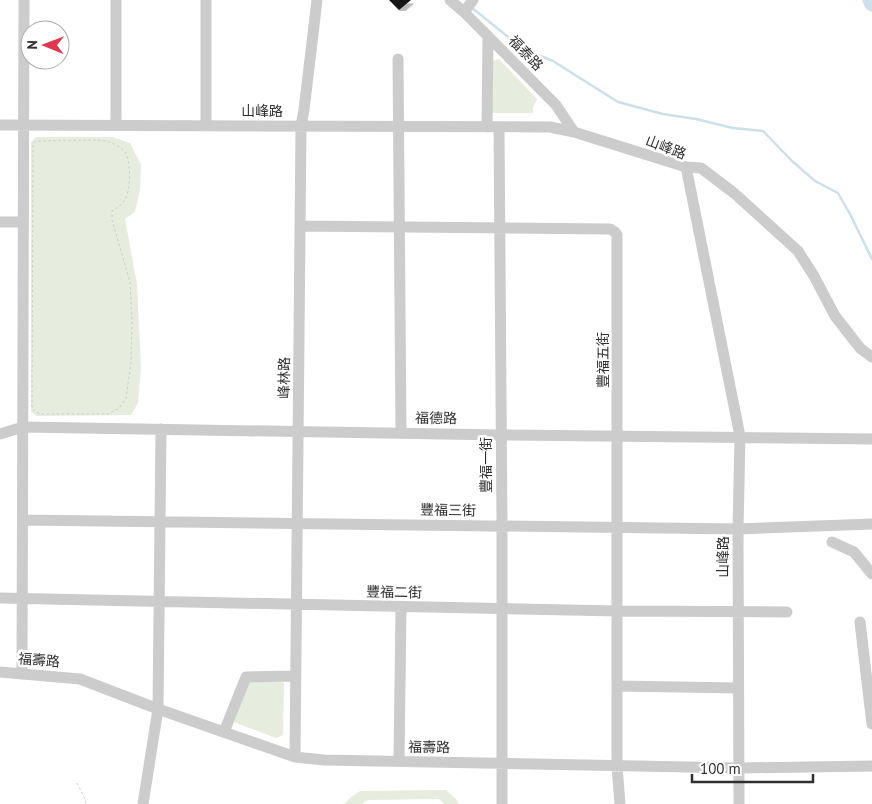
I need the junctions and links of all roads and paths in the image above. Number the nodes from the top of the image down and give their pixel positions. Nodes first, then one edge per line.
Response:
1 (24, 0) edge
2 (116, 0) edge
3 (206, 0) edge
4 (317, 0) edge
5 (450, 0) edge
6 (473, 0) edge
7 (464, 12) junction
8 (488, 36) junction
9 (398, 58) dead end
10 (0, 125) edge
11 (116, 125) junction
12 (24, 126) junction
13 (206, 126) junction
14 (301, 126) junction
15 (398, 126) junction
16 (493, 127) junction
17 (574, 132) junction
18 (686, 167) junction
19 (0, 222) edge
20 (23, 222) junction
21 (300, 226) junction
22 (399, 226) junction
23 (499, 227) junction
24 (872, 357) edge
25 (40, 414) joint
26 (23, 427) junction
27 (161, 429) junction
28 (298, 431) junction
29 (401, 432) junction
30 (0, 434) edge
31 (501, 434) junction
32 (618, 436) junction
33 (740, 436) junction
34 (872, 439) edge
35 (23, 520) junction
36 (160, 522) junction
37 (297, 523) junction
38 (872, 524) edge
39 (502, 526) junction
40 (617, 527) junction
41 (738, 529) junction
42 (832, 542) dead end
43 (872, 574) edge
44 (0, 598) edge
45 (22, 598) junction
46 (160, 601) junction
47 (297, 604) junction
48 (401, 607) junction
49 (501, 609) junction
50 (617, 611) junction
51 (787, 612) dead end
52 (738, 613) junction
53 (860, 622) dead end
54 (0, 672) edge
55 (22, 674) junction
56 (296, 676) junction
57 (617, 686) junction
58 (738, 688) junction
59 (158, 708) junction
60 (872, 724) edge
61 (224, 732) junction
62 (295, 757) junction
63 (399, 761) junction
64 (501, 763) junction
65 (617, 766) junction
66 (872, 766) edge
67 (739, 768) junction
68 (77, 783) dead end
69 (86, 804) edge
70 (143, 804) edge
71 (502, 804) edge
72 (620, 804) edge
73 (738, 804) edge

1 - 12 street
2 - 11 street
3 - 13 street
4 - 14 street, 峰林路
5 - 7 street, 福泰路
6 - 7 street
7 - 8 street, 福泰路
8 - 16 street, 豐福一街
8 - 17 street, 福泰路
9 - 15 street
10 - 12 street, 山峰路
11 - 12 street, 山峰路
11 - 13 street, 山峰路
12 - 20 street
13 - 14 street, 山峰路
14 - 15 street, 山峰路
14 - 21 street, 峰林路
15 - 16 street, 山峰路
15 - 22 street
16 - 17 street, 山峰路
16 - 23 street, 豐福一街
17 - 18 street, 山峰路
18 - 24 street
18 - 33 street, 山峰路
19 - 20 street
20 - 26 street
21 - 22 street, 豐福五街
21 - 28 street, 峰林路
22 - 23 street, 豐福五街
22 - 29 street
23 - 31 street, 豐福一街
23 - 32 street, 豐福五街
25 - 25 path
26 - 27 street, 福德路
26 - 30 street, 福德路
26 - 35 street
27 - 28 street, 福德路
27 - 36 street
28 - 29 street, 福德路
28 - 37 street, 峰林路
29 - 31 street, 福德路
31 - 32 street, 福德路
31 - 39 street, 豐福一街
32 - 33 street, 福德路
32 - 40 street, 豐福五街
33 - 34 street, 福德路
33 - 41 street, 山峰路
35 - 36 street, 豐福三街
35 - 45 street
36 - 37 street, 豐福三街
36 - 46 street
37 - 39 street, 豐福三街
37 - 47 street, 峰林路
38 - 41 street, 豐福三街
39 - 40 street, 豐福三街
39 - 49 street, 豐福一街
40 - 41 street, 豐福三街
40 - 50 street, 豐福五街
41 - 52 street, 山峰路
42 - 43 street
44 - 45 street, 豐福二街
45 - 46 street, 豐福二街
45 - 55 street
46 - 47 street, 豐福二街
46 - 59 street
47 - 48 street, 豐福二街
47 - 56 street, 峰林路
48 - 49 street, 豐福二街
48 - 63 street
49 - 50 street, 豐福二街
49 - 64 street, 豐福一街
50 - 52 street, 豐福二街
50 - 57 street, 豐福五街
51 - 52 street, 豐福二街
52 - 58 street, 山峰路
53 - 60 street
54 - 55 street, 福壽路
55 - 59 street, 福壽路
56 - 61 street
56 - 62 street, 峰林路
57 - 58 street
57 - 65 street, 豐福五街
58 - 67 street, 山峰路
59 - 61 street, 福壽路
59 - 70 street
61 - 62 street, 福壽路
62 - 63 street, 福壽路
63 - 64 street, 福壽路
64 - 65 street, 福壽路
64 - 71 street, 豐福一街
65 - 67 street, 福壽路
65 - 72 street, 豐福五街
66 - 67 street, 福壽路
67 - 73 street, 山峰路
68 - 69 path

